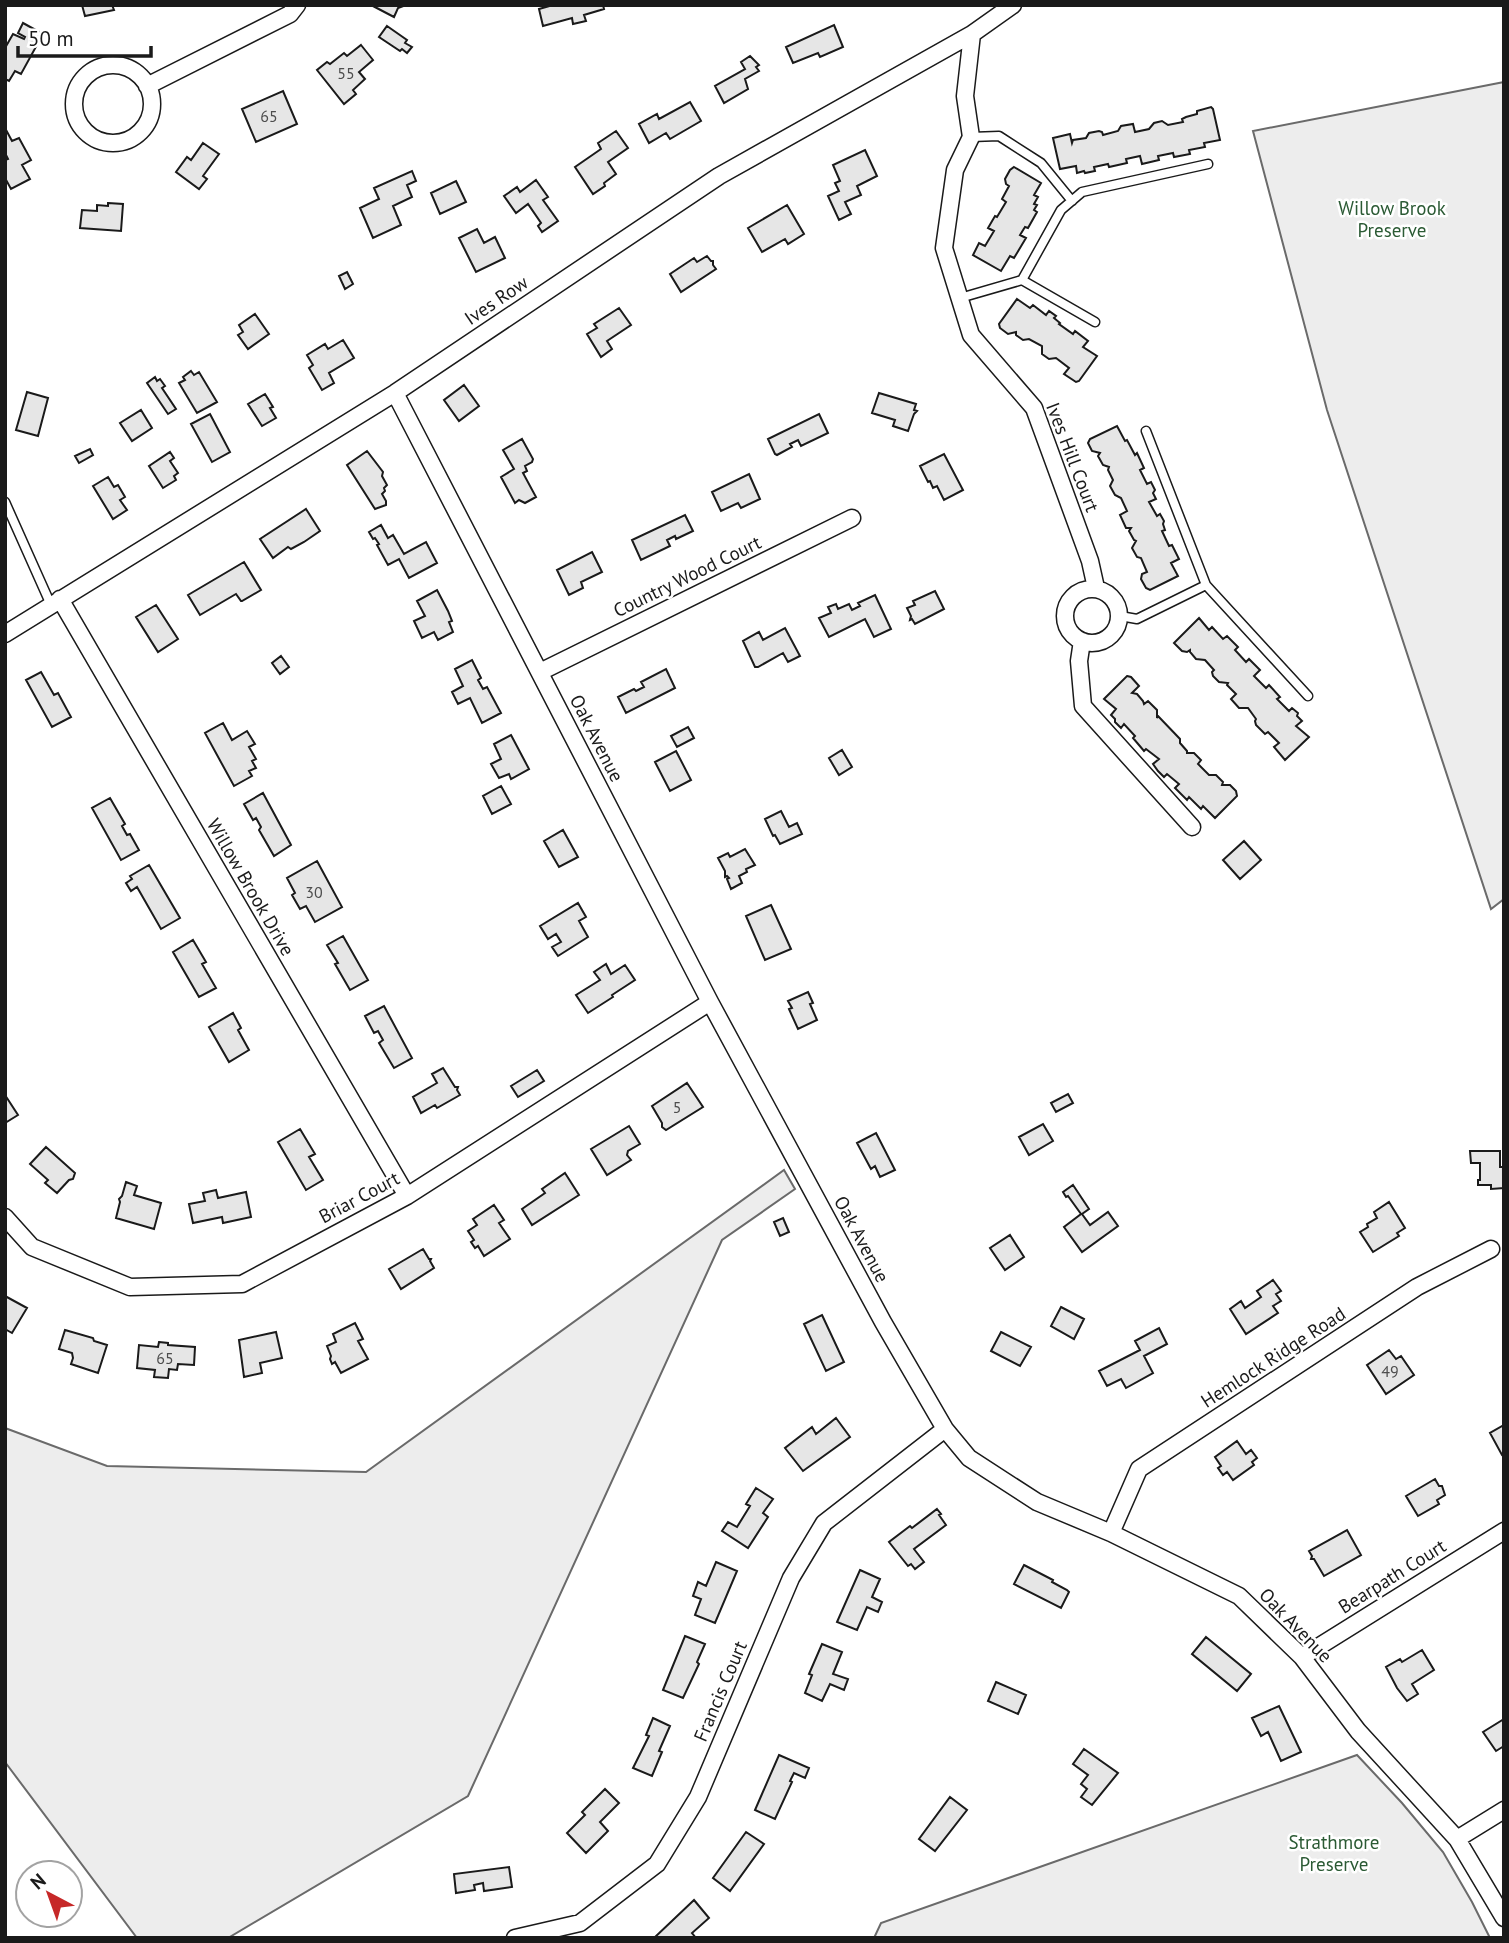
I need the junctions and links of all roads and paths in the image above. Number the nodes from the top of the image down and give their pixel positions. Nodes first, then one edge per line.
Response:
1 (296, 5) edge
2 (1013, 5) edge
3 (972, 34) junction
4 (148, 86) junction
5 (971, 137) junction
6 (1209, 164) dead end
7 (1072, 201) junction
8 (1022, 280) junction
9 (960, 298) junction
10 (1095, 322) dead end
11 (395, 393) junction
12 (1146, 431) dead end
13 (5, 502) edge
14 (852, 518) dead end
15 (1206, 585) junction
16 (1096, 588) junction
17 (55, 602) junction
18 (1120, 616) junction
19 (5, 634) edge
20 (1082, 641) junction
21 (540, 672) junction
22 (1308, 696) dead end
23 (1192, 827) dead end
24 (710, 1002) junction
25 (407, 1196) junction
26 (5, 1217) edge
27 (1491, 1249) dead end
28 (944, 1429) junction
29 (1504, 1531) edge
30 (1111, 1532) junction
31 (1302, 1657) junction
32 (1504, 1810) edge
33 (1457, 1839) junction
34 (1504, 1918) edge
35 (515, 1938) edge

1 - 4 street
2 - 3 street, Ives Row
3 - 5 street
3 - 11 street, Ives Row
4 - 4 street
5 - 7 lane
5 - 9 street, Ives Hill Court
6 - 7 lane
7 - 8 lane
8 - 9 lane
8 - 10 lane
9 - 16 street, Ives Hill Court
11 - 17 street, Ives Row
11 - 21 street, Oak Avenue
12 - 15 lane
13 - 17 lane
14 - 21 street, Country Wood Court
15 - 18 lane
15 - 22 lane
16 - 18 street
16 - 20 street
17 - 19 street, Ives Row
17 - 25 street, Willow Brook Drive
18 - 20 street
20 - 23 street
21 - 24 street, Oak Avenue
24 - 25 street, Briar Court
24 - 28 street, Oak Avenue
25 - 26 street, Briar Court
27 - 30 street, Hemlock Ridge Road
28 - 30 street, Oak Avenue
28 - 35 street, Francis Court
29 - 31 street, Bearpath Court
30 - 31 street, Oak Avenue
31 - 33 street, Oak Avenue
32 - 33 street
33 - 34 street, Oak Avenue

